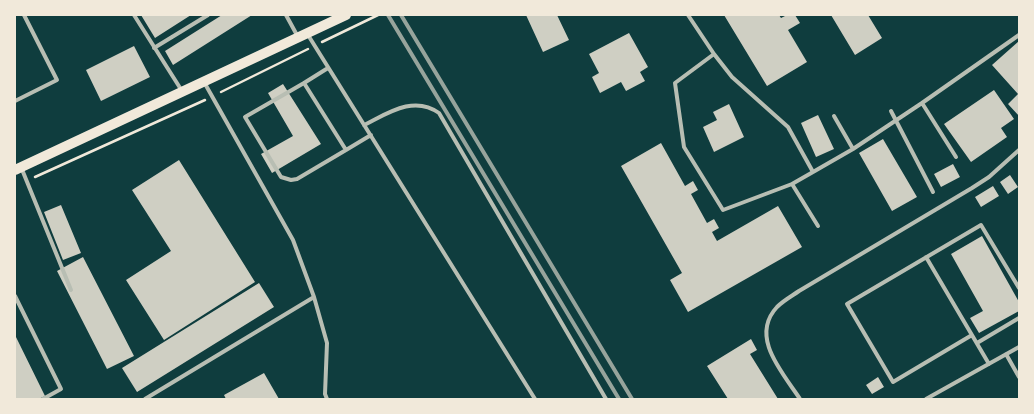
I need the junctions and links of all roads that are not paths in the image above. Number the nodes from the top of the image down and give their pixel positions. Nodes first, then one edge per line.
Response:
1 (24, 15) edge
2 (134, 15) edge
3 (208, 15) edge
4 (286, 15) edge
5 (346, 15) edge
6 (688, 15) edge
7 (302, 35) junction
8 (1019, 35) edge
9 (154, 48) junction
10 (714, 54) junction
11 (328, 68) junction
12 (204, 82) junction
13 (304, 83) junction
14 (182, 92) junction
15 (15, 101) edge
16 (922, 103) junction
17 (891, 111) dead end
18 (834, 116) dead end
19 (896, 121) junction
20 (364, 125) junction
21 (371, 135) junction
22 (853, 148) junction
23 (346, 150) junction
24 (1019, 150) edge
25 (956, 157) dead end
26 (18, 169) edge
27 (813, 172) junction
28 (792, 184) junction
29 (933, 192) dead end
30 (818, 226) dead end
31 (926, 257) junction
32 (1019, 288) edge
33 (71, 290) dead end
34 (15, 296) edge
35 (314, 297) junction
36 (1019, 318) edge
37 (972, 335) junction
38 (977, 343) junction
39 (1019, 347) edge
40 (1006, 354) junction
41 (989, 364) junction
42 (1019, 377) edge
43 (43, 399) edge
44 (145, 399) edge
45 (327, 399) edge
46 (535, 399) edge
47 (606, 399) edge
48 (800, 399) edge
49 (926, 399) edge

1 - 15 lane
2 - 9 lane
3 - 9 lane
4 - 7 lane
5 - 7 main road
6 - 10 lane
7 - 11 lane
7 - 12 main road
8 - 16 lane
9 - 14 lane
10 - 27 lane
10 - 28 lane
11 - 13 lane
11 - 20 lane
12 - 14 main road
12 - 35 lane
13 - 23 lane
13 - 23 lane
14 - 26 main road
16 - 19 lane
16 - 25 lane
17 - 19 lane
18 - 22 lane
19 - 22 lane
19 - 29 lane
20 - 21 lane
20 - 47 lane
21 - 23 lane
21 - 46 lane
22 - 27 lane
24 - 48 lane
26 - 33 lane
27 - 28 lane
28 - 30 lane
31 - 32 lane
31 - 37 lane
31 - 37 lane
34 - 43 lane
35 - 44 lane
35 - 45 lane
36 - 38 lane
37 - 38 lane
38 - 41 lane
39 - 40 lane
40 - 41 lane
40 - 42 lane
41 - 49 lane

